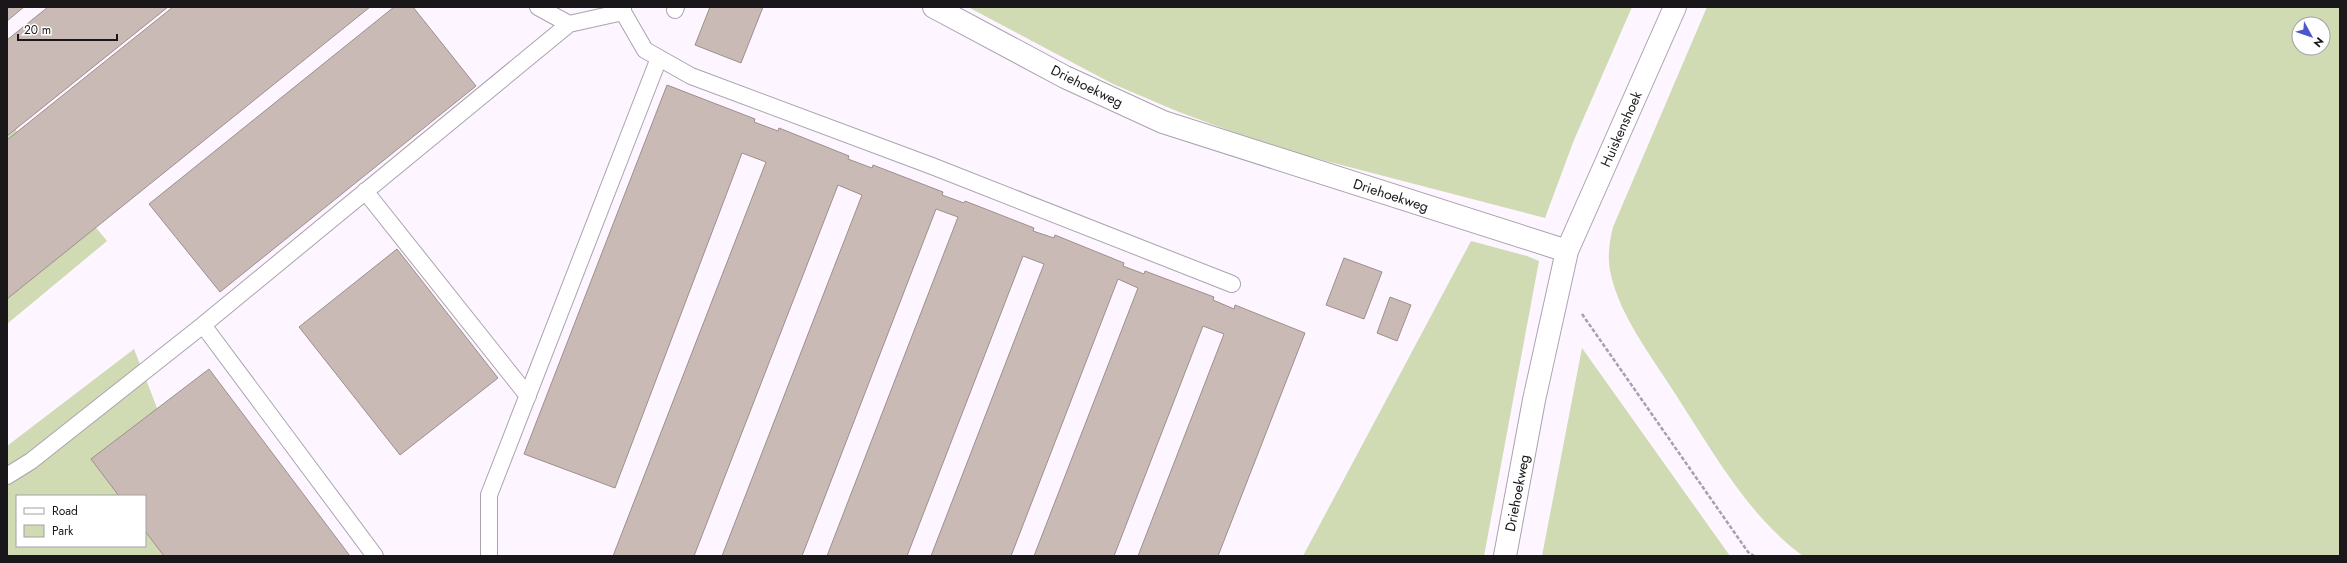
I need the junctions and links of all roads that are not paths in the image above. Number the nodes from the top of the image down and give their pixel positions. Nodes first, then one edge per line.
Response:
1 (538, 7) edge
2 (934, 7) edge
3 (1675, 7) edge
4 (623, 10) edge
5 (569, 24) junction
6 (659, 58) junction
7 (365, 191) junction
8 (1567, 251) junction
9 (1232, 284) dead end
10 (203, 325) junction
11 (528, 396) junction
12 (7, 476) edge
13 (375, 556) edge
14 (489, 556) edge
15 (1505, 556) edge

1 - 5 lane
2 - 8 street, Driehoekweg
3 - 8 street, Huiskenshoek
4 - 5 lane
4 - 6 lane
5 - 7 lane
6 - 9 lane
6 - 11 lane
7 - 10 lane
7 - 11 lane
8 - 15 street, Driehoekweg
10 - 12 lane
10 - 13 lane
11 - 14 lane

